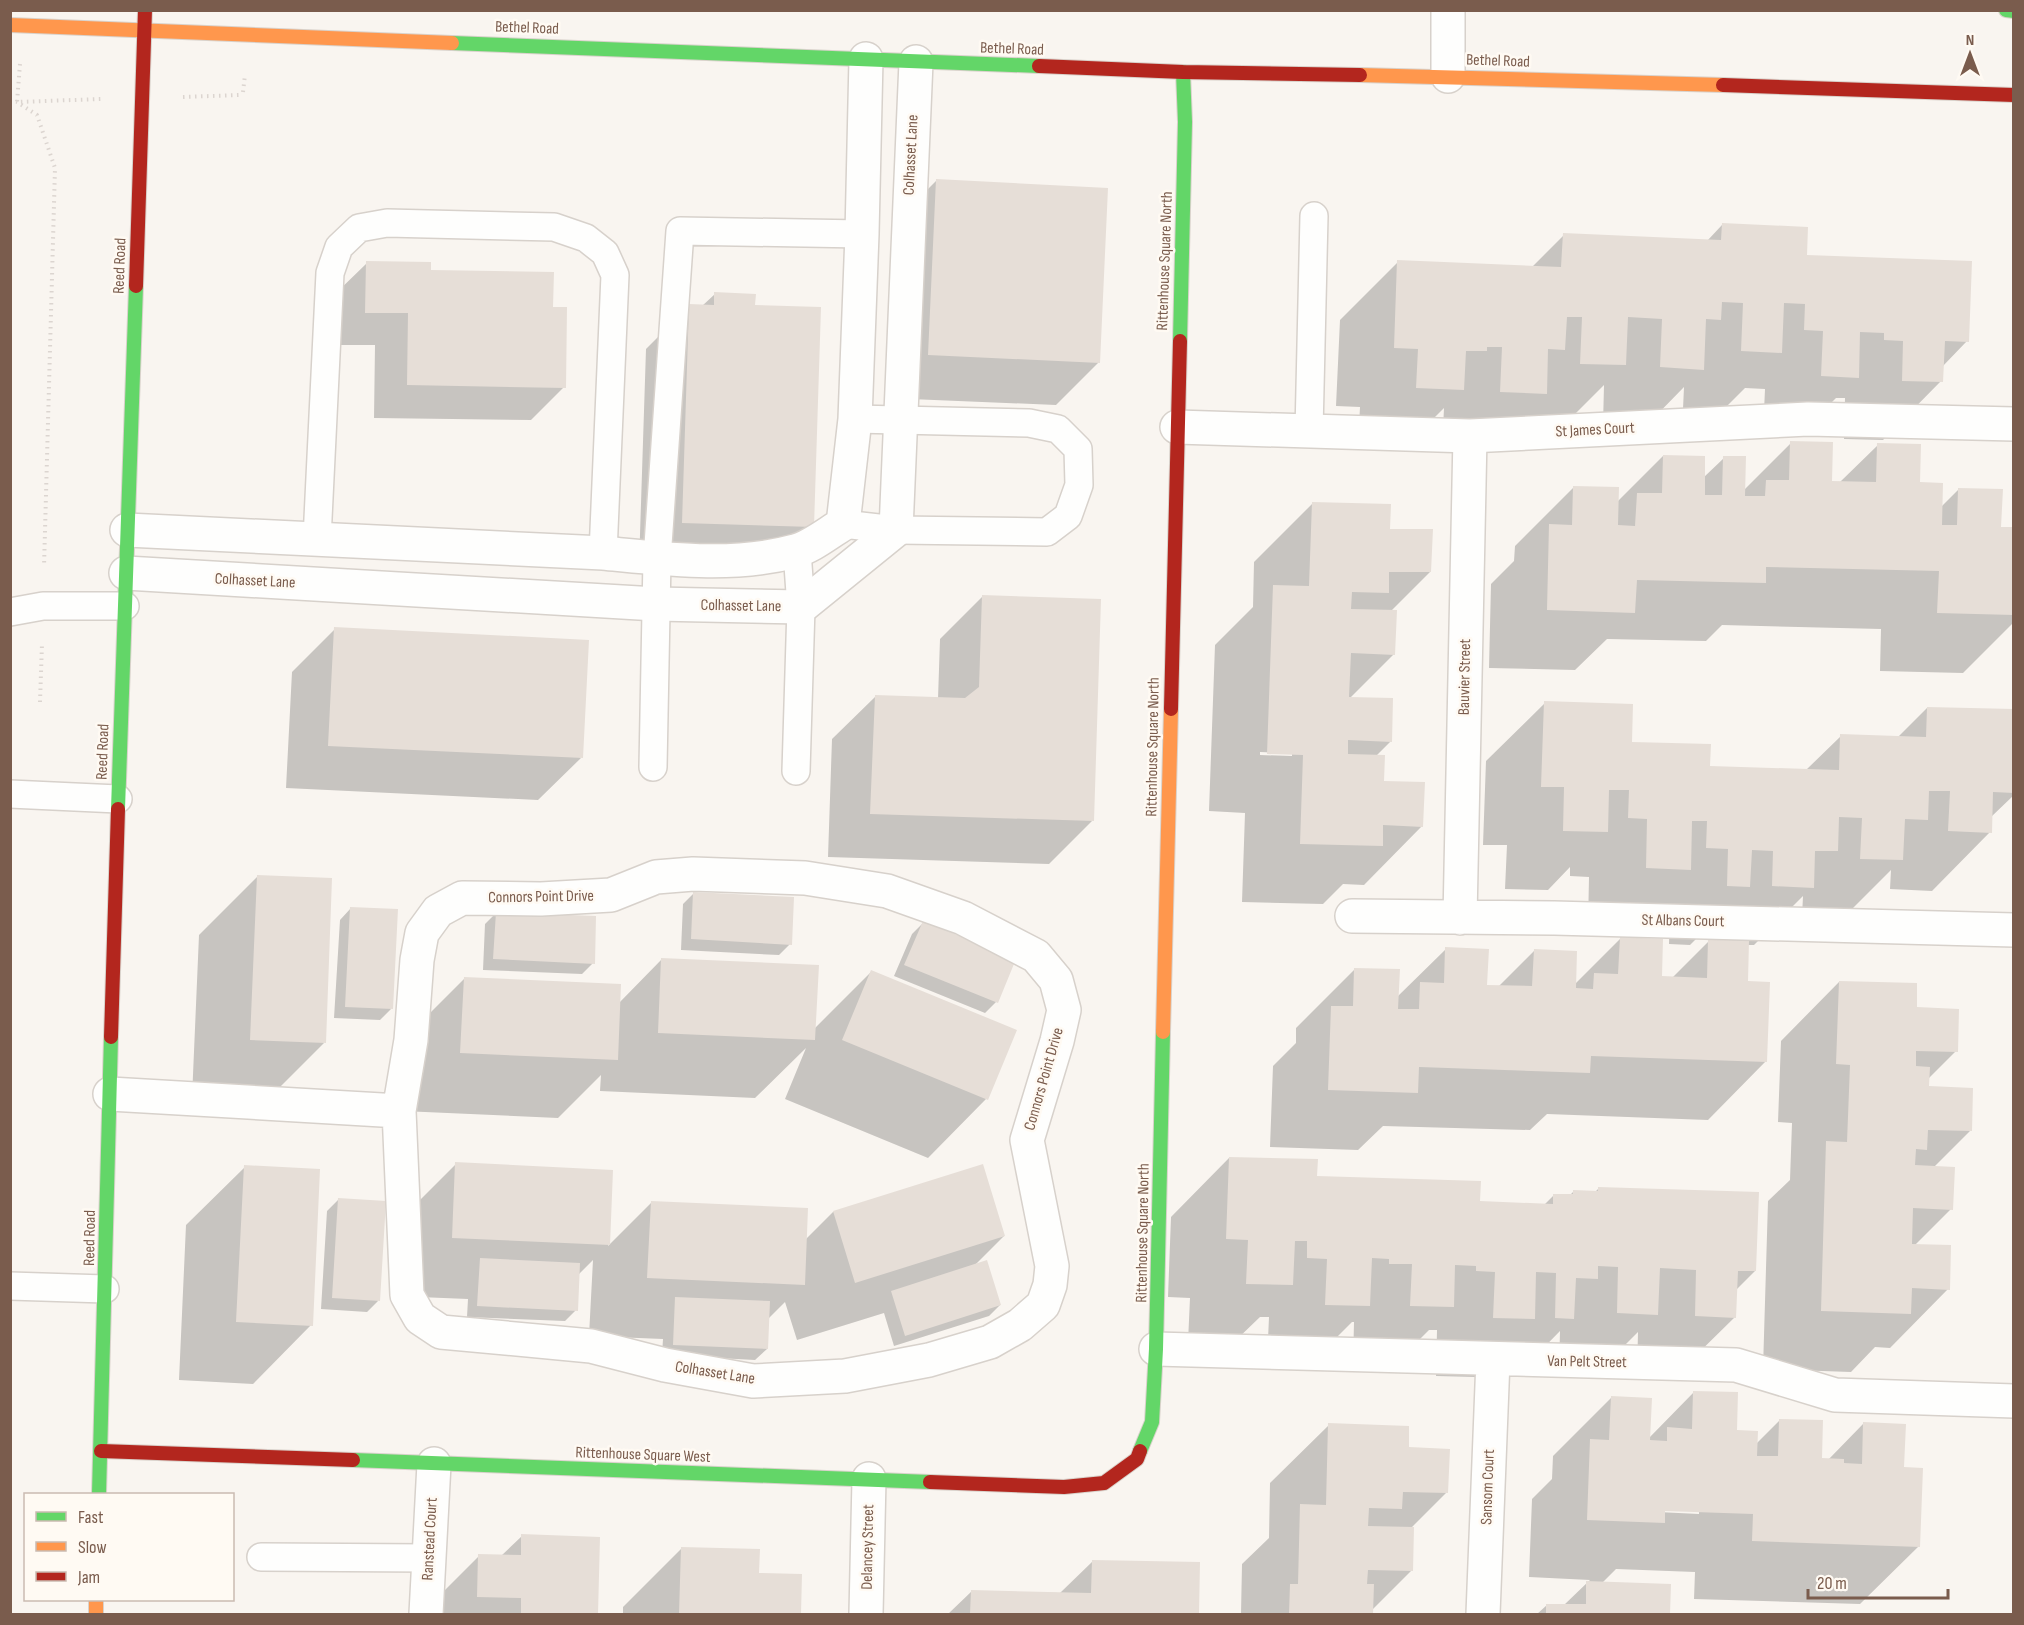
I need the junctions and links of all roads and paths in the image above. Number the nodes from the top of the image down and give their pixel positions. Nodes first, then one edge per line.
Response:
1 (145, 10) edge
2 (1448, 10) edge
3 (2006, 10) edge
4 (2013, 11) edge
5 (10, 26) edge
6 (145, 31) junction
7 (866, 59) junction
8 (916, 62) junction
9 (1183, 72) junction
10 (1448, 76) junction
11 (2013, 95) edge
12 (10, 101) edge
13 (1314, 216) dead end
14 (862, 234) junction
15 (855, 419) junction
16 (899, 420) junction
17 (2013, 424) edge
18 (1177, 427) junction
19 (1309, 431) junction
20 (1470, 436) junction
21 (843, 524) junction
22 (127, 530) junction
23 (896, 530) junction
24 (317, 538) junction
25 (797, 551) junction
26 (603, 553) junction
27 (657, 559) junction
28 (126, 573) junction
29 (656, 604) junction
30 (43, 606) junction
31 (125, 606) junction
32 (801, 607) junction
33 (10, 612) edge
34 (40, 702) dead end
35 (652, 767) dead end
36 (796, 771) dead end
37 (10, 794) edge
38 (118, 799) junction
39 (1352, 916) dead end
40 (1460, 918) junction
41 (2013, 930) edge
42 (110, 1094) junction
43 (399, 1111) junction
44 (1027, 1140) joint
45 (10, 1286) edge
46 (105, 1289) junction
47 (1156, 1349) junction
48 (1493, 1360) junction
49 (2013, 1401) edge
50 (1152, 1422) joint
51 (101, 1451) junction
52 (434, 1464) junction
53 (869, 1479) junction
54 (99, 1493) edge
55 (261, 1557) dead end
56 (429, 1558) junction
57 (426, 1614) edge
58 (866, 1614) edge
59 (1483, 1614) edge

1 - 6 main road, Reed Road
2 - 10 street
3 - 4 main road
5 - 6 main road, Bethel Road
6 - 7 main road, Bethel Road
6 - 22 main road, Reed Road
7 - 8 main road, Bethel Road
7 - 14 street
8 - 9 main road, Bethel Road
8 - 16 street, Colhasset Lane
9 - 10 main road, Bethel Road
9 - 18 main road, Rittenhouse Square North
10 - 11 main road, Bethel Road
12 - 30 path
13 - 19 lane
14 - 15 street
14 - 27 lane
15 - 16 lane
15 - 21 street
16 - 23 street, Colhasset Lane
16 - 23 lane
17 - 20 street, St James Court
18 - 19 street, St James Court
18 - 47 main road, Rittenhouse Square North
19 - 20 street, St James Court
20 - 40 street, Bauvier Street
21 - 23 lane
21 - 25 street
22 - 24 street
22 - 28 main road, Reed Road
23 - 32 street, Colhasset Lane
24 - 26 street
24 - 26 lane
25 - 27 street
25 - 32 lane
26 - 27 street
27 - 29 lane
28 - 29 street, Colhasset Lane
28 - 31 main road, Reed Road
29 - 32 street, Colhasset Lane
29 - 35 lane
30 - 31 lane
30 - 33 lane
30 - 34 path
31 - 38 main road, Reed Road
32 - 36 lane
37 - 38 lane
38 - 42 main road, Reed Road
39 - 40 street, St Albans Court
40 - 41 street, St Albans Court
42 - 43 street
42 - 46 main road, Reed Road
43 - 44 street, Connors Point Drive
43 - 44 street, Colhasset Lane
45 - 46 lane
46 - 51 main road, Reed Road
47 - 48 street, Van Pelt Street
47 - 50 main road, Rittenhouse Square North
48 - 49 street, Van Pelt Street
48 - 59 street, Sansom Court
50 - 53 main road, Rittenhouse Square West
51 - 52 main road, Rittenhouse Square West
51 - 54 main road, Reed Road
52 - 53 main road, Rittenhouse Square West
52 - 56 street, Ranstead Court
53 - 58 street, Delancey Street
55 - 56 lane
56 - 57 street, Ranstead Court

